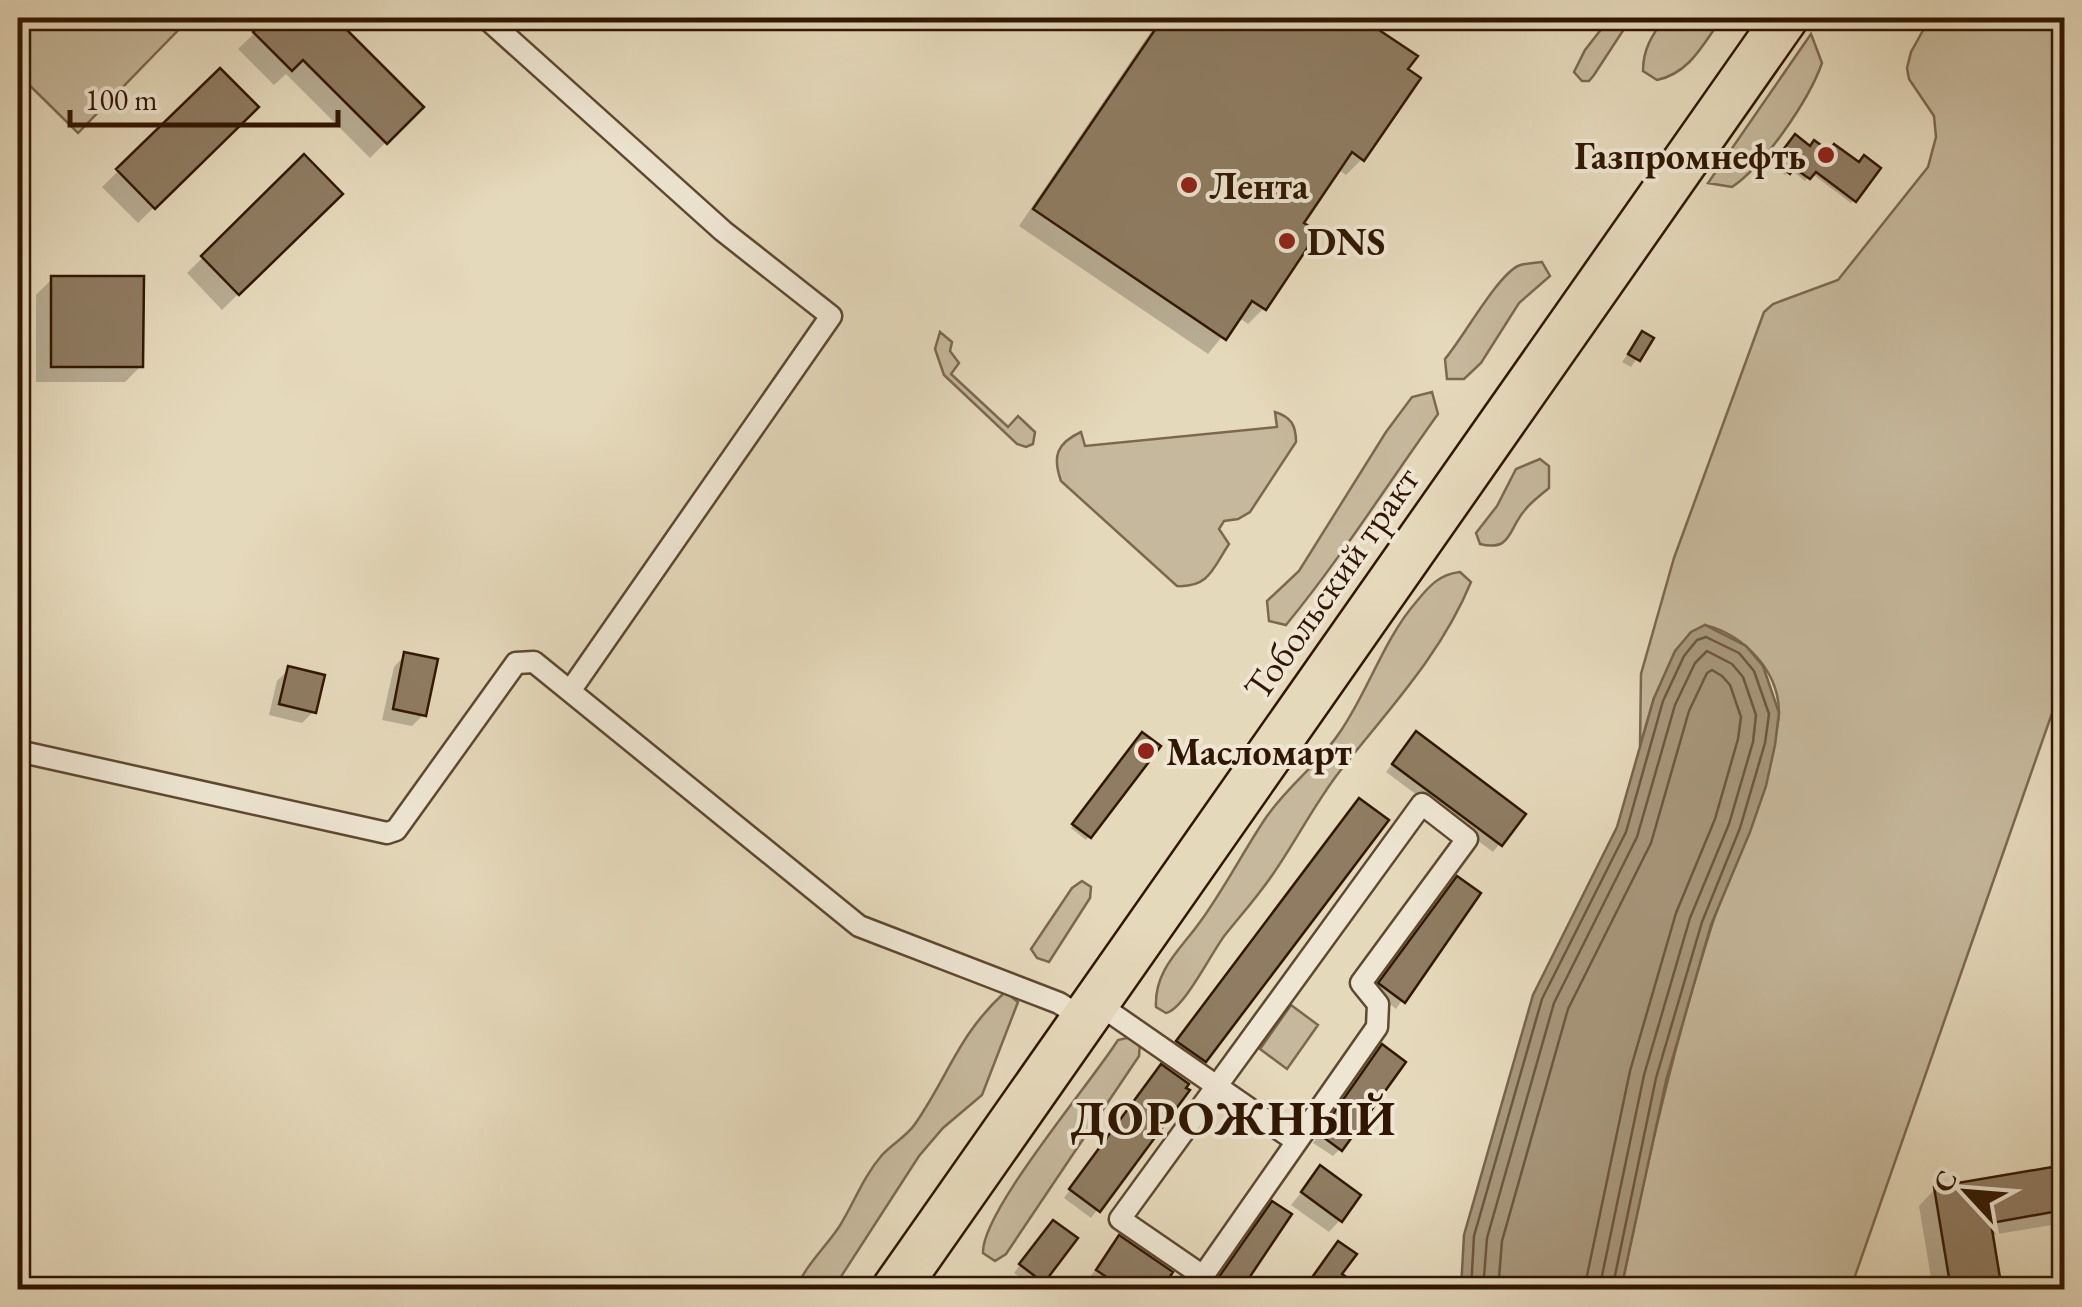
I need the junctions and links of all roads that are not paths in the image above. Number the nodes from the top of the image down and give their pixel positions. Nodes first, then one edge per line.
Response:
1 (486, 18) edge
2 (1774, 18) edge
3 (1797, 18) edge
4 (570, 692) junction
5 (18, 751) edge
6 (1104, 1008) junction
7 (1076, 1014) junction
8 (1215, 1087) junction
9 (1296, 1141) junction
10 (882, 1290) edge
11 (906, 1290) edge

1 - 4 street
2 - 7 main road, Тобольский тракт
3 - 6 main road, Тобольский тракт
4 - 5 street
4 - 7 street
6 - 8 street
6 - 11 main road, Тобольский тракт
7 - 10 main road, Тобольский тракт
8 - 9 street
8 - 9 street
8 - 9 street

